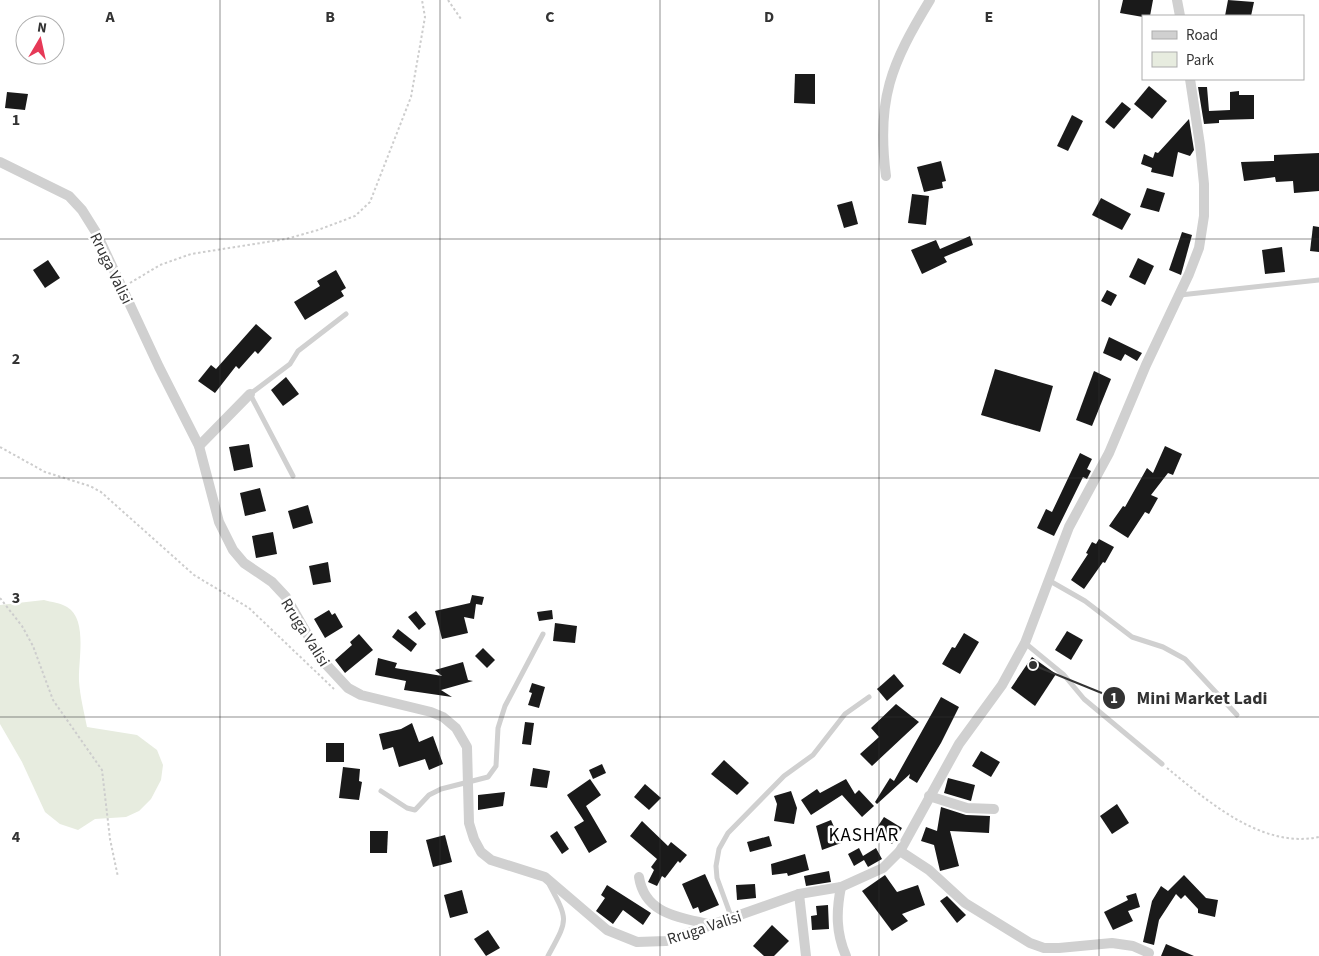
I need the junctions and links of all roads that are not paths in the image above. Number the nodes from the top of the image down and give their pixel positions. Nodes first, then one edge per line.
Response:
1 (930, 0) edge
2 (1177, 0) edge
3 (1180, 15) edge
4 (1190, 80) edge
5 (0, 162) edge
6 (886, 176) dead end
7 (1319, 280) edge
8 (1180, 295) junction
9 (346, 314) dead end
10 (250, 394) junction
11 (199, 446) junction
12 (292, 476) dead end
13 (1050, 581) junction
14 (543, 634) dead end
15 (1025, 643) junction
16 (869, 696) dead end
17 (1237, 715) dead end
18 (1162, 764) road end
19 (469, 780) junction
20 (381, 791) dead end
21 (929, 796) junction
22 (994, 809) dead end
23 (900, 851) junction
24 (545, 877) junction
25 (639, 877) dead end
26 (841, 887) junction
27 (799, 894) junction
28 (732, 919) junction
29 (713, 926) junction
30 (1149, 953) dead end
31 (548, 956) edge
32 (806, 956) edge
33 (846, 956) edge

1 - 6 street
2 - 3 street
4 - 8 street, Rruga Valisi
5 - 11 street, Rruga Valisi
7 - 8 lane
8 - 13 street, Rruga Valisi
9 - 10 lane
10 - 11 street
10 - 12 lane
11 - 19 street, Rruga Valisi
13 - 15 street, Rruga Valisi
13 - 17 lane
14 - 19 lane
15 - 18 lane
15 - 21 street, Rruga Valisi
16 - 28 lane
19 - 20 lane
19 - 24 street, Rruga Valisi
21 - 22 street
21 - 23 street, Rruga Valisi
23 - 26 street, Rruga Valisi
23 - 30 street
24 - 29 street, Rruga Valisi
24 - 31 lane
25 - 29 street
26 - 27 street, Rruga Valisi
26 - 33 street
27 - 28 street, Rruga Valisi
27 - 32 street
28 - 29 street, Rruga Valisi

